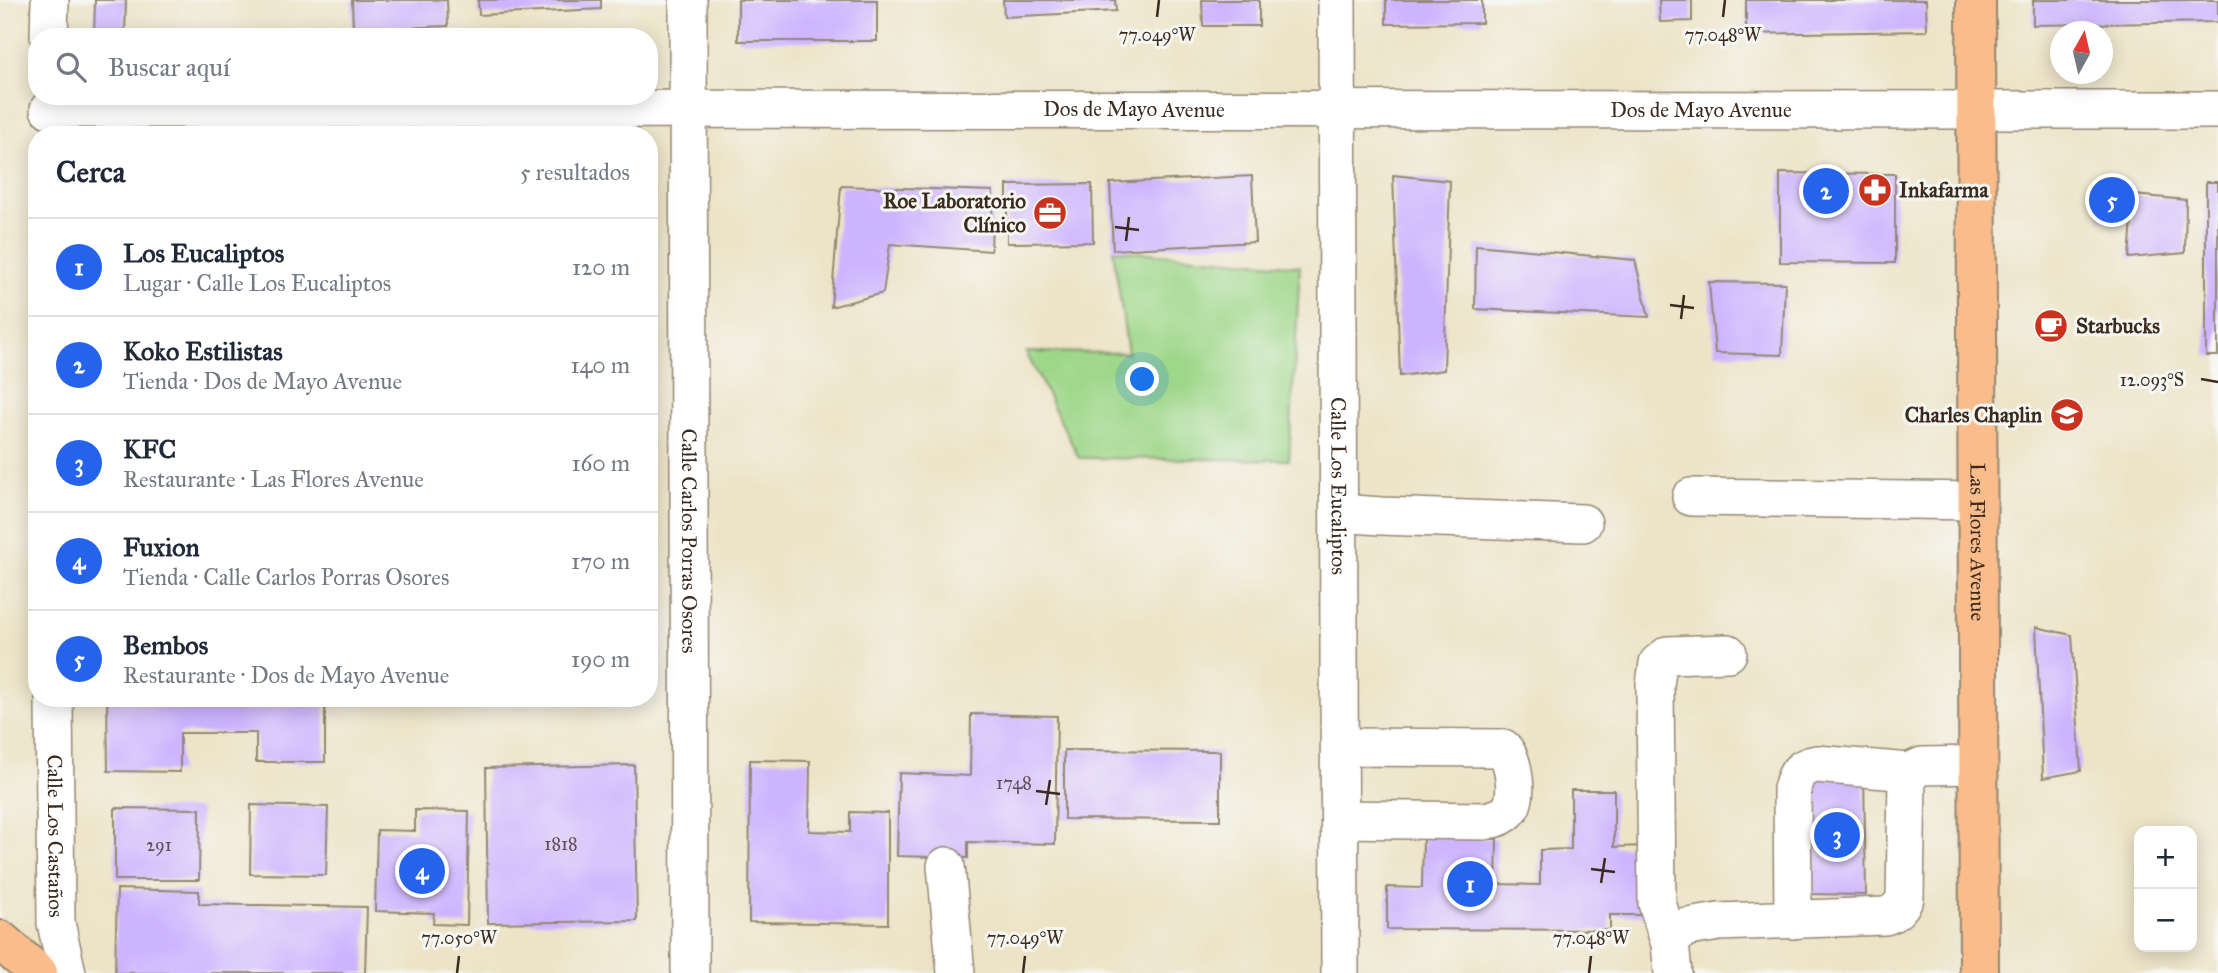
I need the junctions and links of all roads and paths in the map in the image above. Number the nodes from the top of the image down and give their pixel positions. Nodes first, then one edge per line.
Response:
1 (50, 0) edge
2 (688, 0) edge
3 (1337, 0) edge
4 (1976, 0) edge
5 (49, 28) edge
6 (688, 110) junction
7 (1338, 110) junction
8 (2218, 110) edge
9 (1977, 111) junction
10 (49, 113) edge
11 (1691, 497) dead end
12 (1978, 501) junction
13 (1339, 513) junction
14 (1583, 523) dead end
15 (1728, 653) dead end
16 (54, 707) edge
17 (1340, 747) junction
18 (1979, 765) junction
19 (1909, 772) junction
20 (1340, 819) junction
21 (946, 866) dead end
22 (1793, 920) junction
23 (0, 940) edge
24 (1671, 958) edge
25 (38, 973) edge
26 (67, 973) edge
27 (690, 973) edge
28 (956, 973) edge
29 (1340, 973) edge
30 (1979, 973) edge

1 - 5 street
2 - 6 street, Calle Carlos Porras Osores
3 - 7 street, Calle Los Eucaliptos
4 - 9 main road, Las Flores Avenue
6 - 7 street, Dos de Mayo Avenue
6 - 10 street, Dos de Mayo Avenue
6 - 27 street, Calle Carlos Porras Osores
7 - 9 street, Dos de Mayo Avenue
7 - 13 street, Calle Los Eucaliptos
8 - 9 street, Dos de Mayo Avenue
9 - 12 main road, Las Flores Avenue
11 - 12 street
12 - 18 main road, Las Flores Avenue
13 - 14 street
13 - 17 street, Calle Los Eucaliptos
15 - 24 street
16 - 26 street, Calle Los Castaños
17 - 20 street, Calle Los Eucaliptos
17 - 20 street
18 - 19 street
18 - 30 main road, Las Flores Avenue
19 - 22 street
19 - 22 street
20 - 29 street, Calle Los Eucaliptos
21 - 28 street
22 - 24 street
23 - 25 main road

